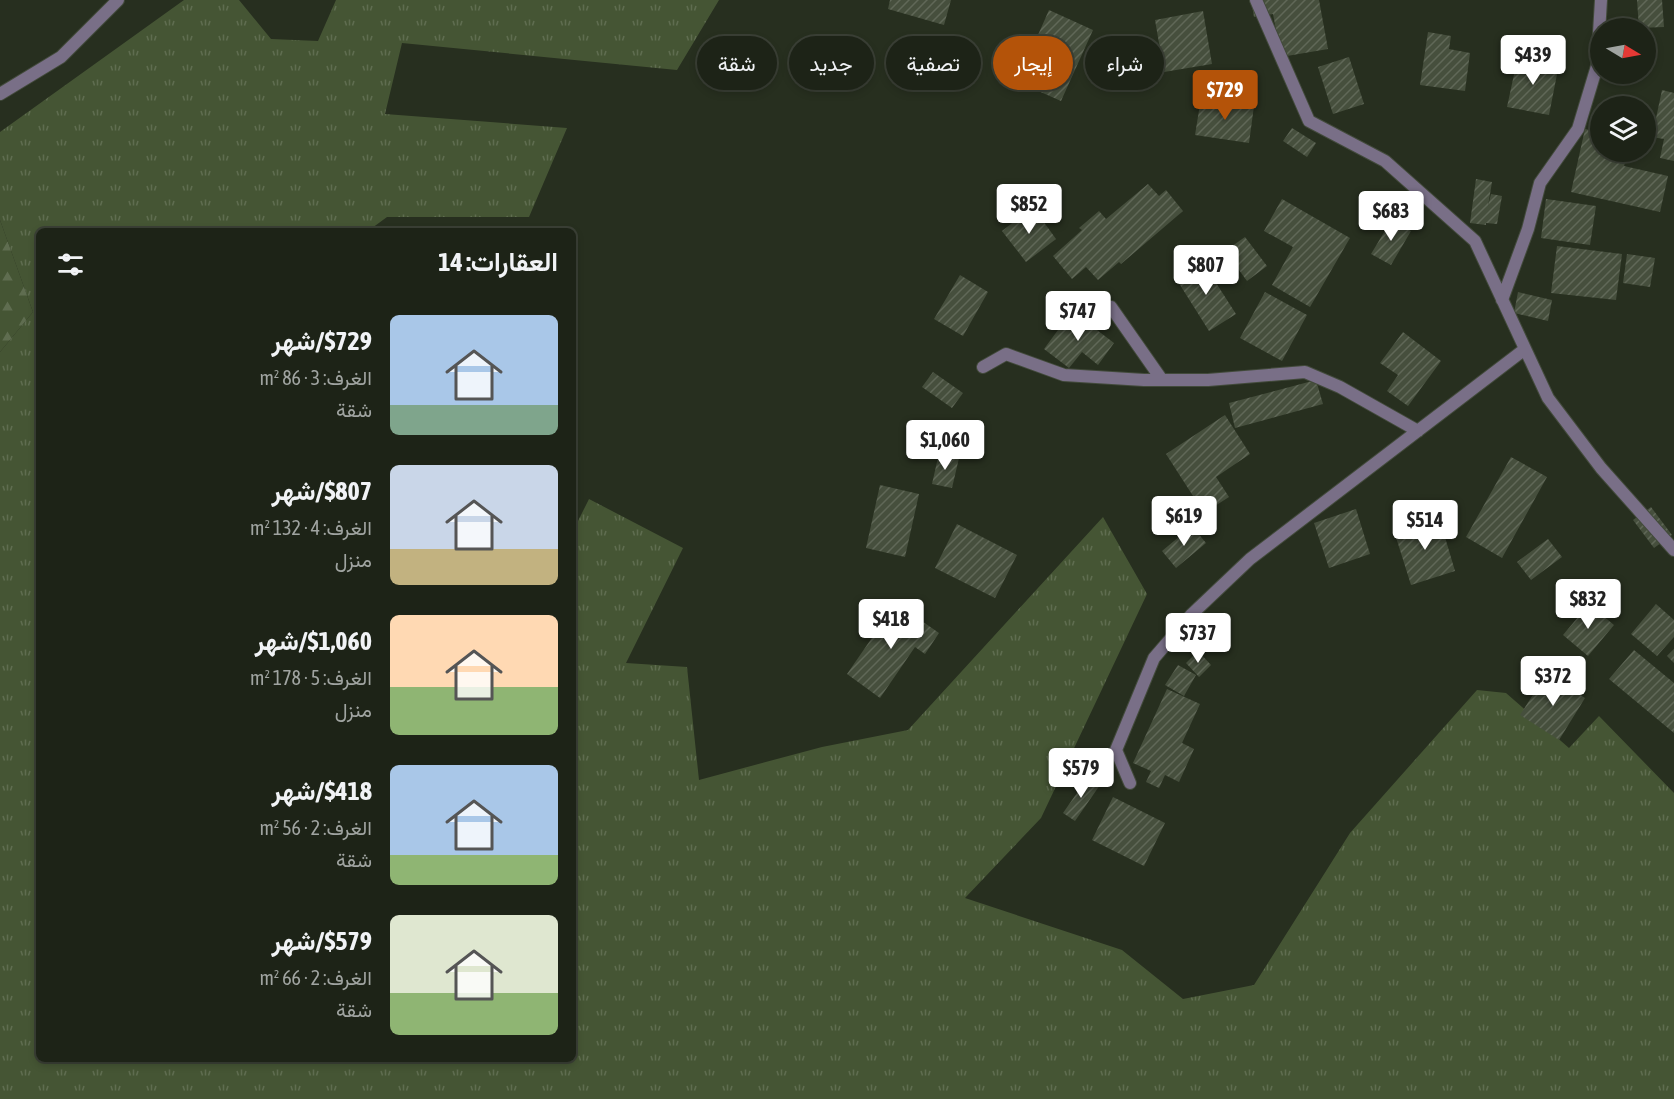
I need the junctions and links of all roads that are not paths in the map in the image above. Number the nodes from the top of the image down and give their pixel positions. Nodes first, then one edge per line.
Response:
1 (118, 0) edge
2 (1256, 0) edge
3 (1600, 0) edge
4 (0, 94) edge
5 (1502, 300) junction
6 (1111, 307) dead end
7 (1525, 349) junction
8 (983, 367) dead end
9 (1162, 380) junction
10 (1418, 431) junction
11 (1674, 550) edge
12 (1130, 783) dead end

1 - 4 street
2 - 5 street
3 - 5 street
5 - 7 street
6 - 9 street
7 - 10 street
7 - 11 street
8 - 9 street
9 - 10 street
10 - 12 street

